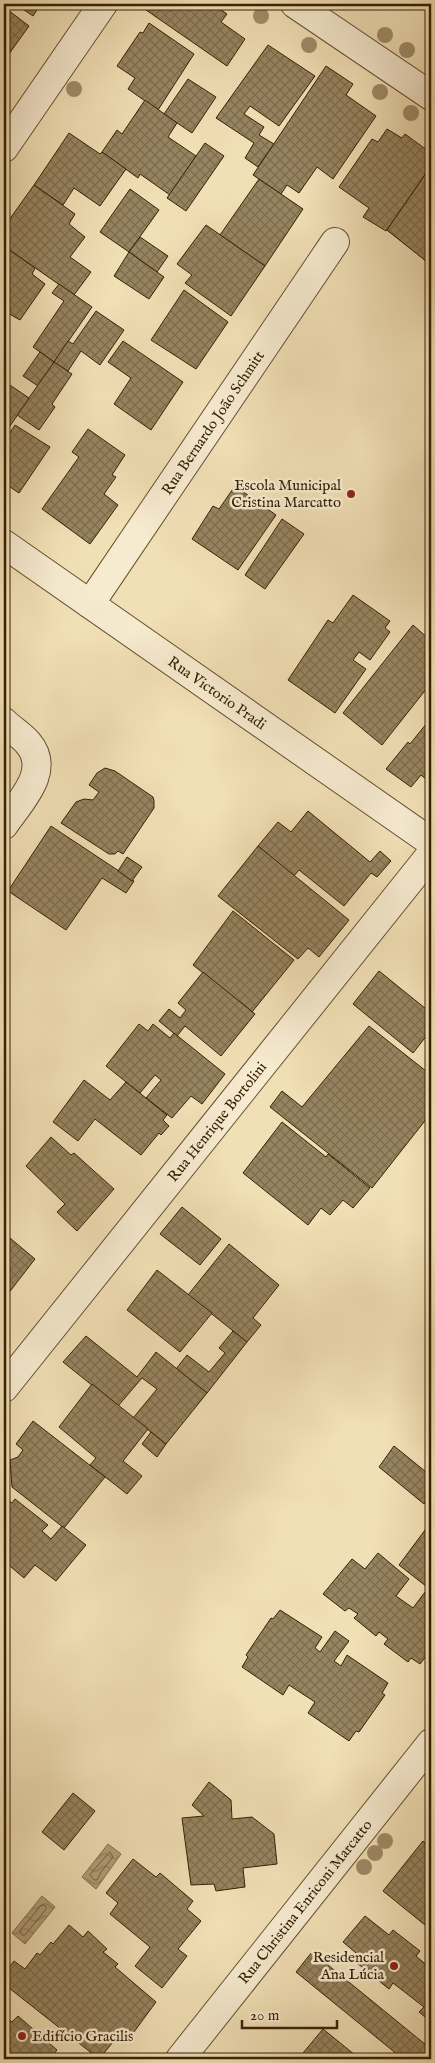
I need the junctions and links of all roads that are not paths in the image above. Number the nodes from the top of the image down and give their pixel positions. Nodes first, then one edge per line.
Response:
1 (103, 4) edge
2 (295, 4) edge
3 (431, 96) edge
4 (4, 148) edge
5 (335, 242) dead end
6 (4, 544) edge
7 (90, 604) junction
8 (4, 722) edge
9 (4, 825) edge
10 (431, 842) edge
11 (431, 854) edge
12 (4, 1388) edge
13 (431, 1743) edge
14 (180, 2059) edge

1 - 4 street
2 - 3 street
5 - 7 street, Rua Bernardo João Schmitt
6 - 7 street, Rua Victorio Pradi
7 - 10 street, Rua Victorio Pradi
8 - 9 street
11 - 12 street, Rua Henrique Bortolini
13 - 14 street, Rua Christina Enriconi Marcatto

